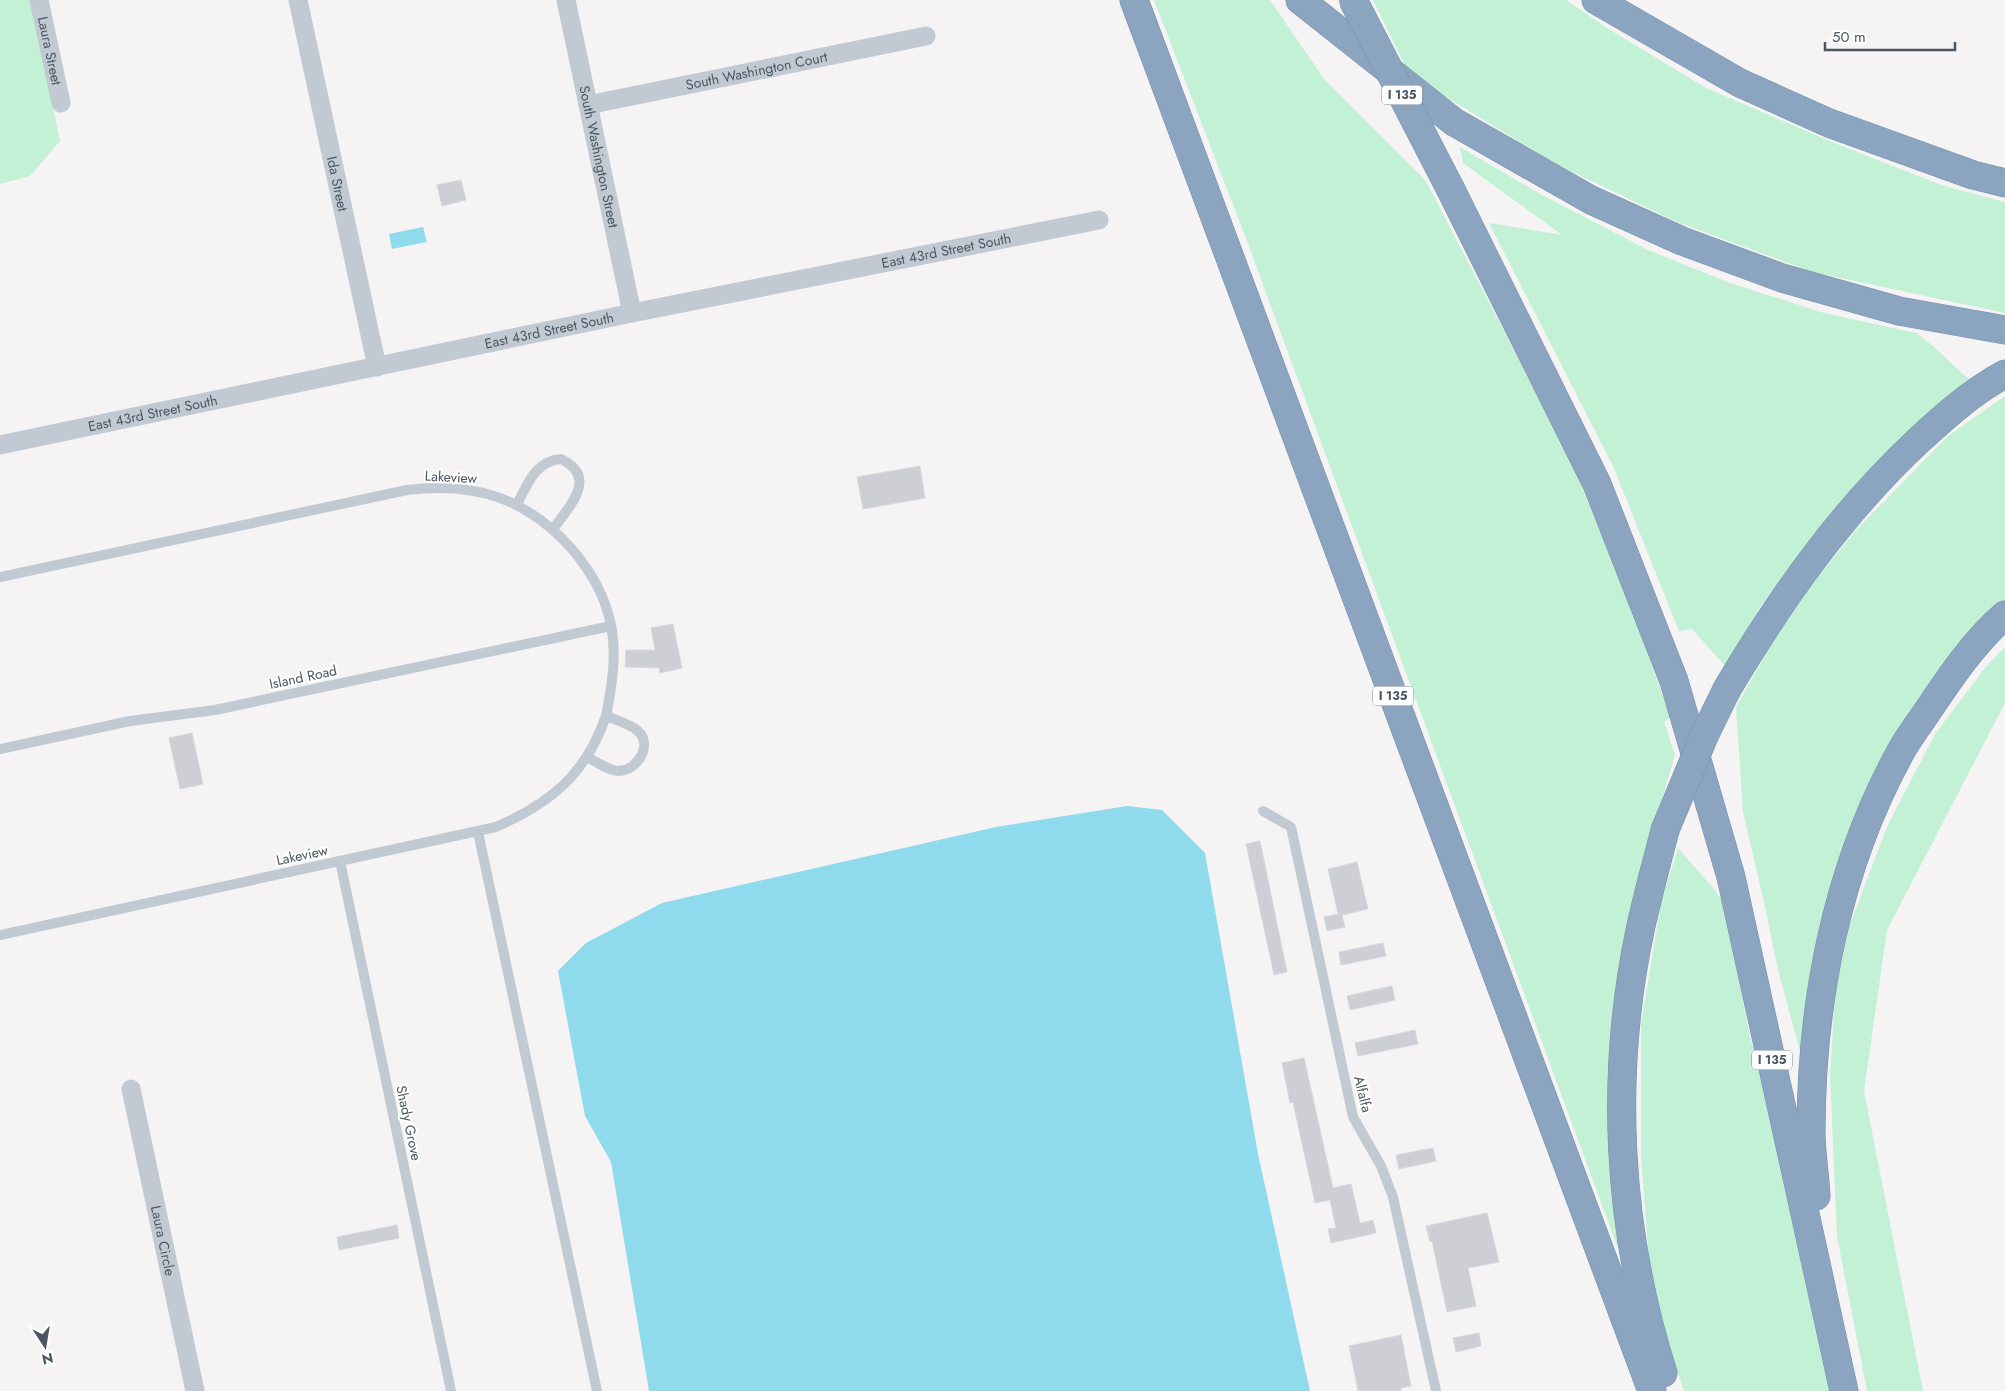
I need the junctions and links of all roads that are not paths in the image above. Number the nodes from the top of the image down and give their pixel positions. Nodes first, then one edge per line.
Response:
1 (39, 0) edge
2 (298, 0) edge
3 (566, 0) edge
4 (1134, 0) edge
5 (1300, 0) edge
6 (1353, 0) edge
7 (1596, 0) edge
8 (926, 36) dead end
9 (61, 103) dead end
10 (588, 105) junction
11 (2005, 184) edge
12 (1099, 220) dead end
13 (632, 313) junction
14 (2005, 330) edge
15 (377, 367) junction
16 (2001, 377) edge
17 (0, 445) edge
18 (518, 504) junction
19 (554, 529) junction
20 (0, 578) edge
21 (2005, 615) edge
22 (611, 626) junction
23 (606, 716) junction
24 (0, 749) edge
25 (587, 757) junction
26 (1263, 811) dead end
27 (478, 832) junction
28 (340, 861) junction
29 (0, 935) edge
30 (131, 1090) dead end
31 (1829, 1322) junction
32 (195, 1391) edge
33 (451, 1391) edge
34 (597, 1391) edge
35 (1436, 1391) edge
36 (1652, 1391) edge
37 (1668, 1391) edge
38 (1844, 1391) edge

1 - 9 street, Laura Street
2 - 15 street, Ida Street
3 - 10 street, South Washington Street
4 - 36 highway, I 135
5 - 14 highway
6 - 31 highway, I 135, bridge
7 - 11 highway
8 - 10 street, South Washington Court
10 - 13 street, South Washington Street
12 - 13 street, East 43rd Street South
13 - 15 street, East 43rd Street South
15 - 17 street, East 43rd Street South
16 - 37 highway, bridge
18 - 19 lane, Lakeview
18 - 19 lane
18 - 20 lane, Lakeview
19 - 22 lane, Lakeview
21 - 31 highway
22 - 23 lane, Lakeview
22 - 24 lane, Island Road
23 - 25 lane, Lakeview
23 - 25 lane
25 - 27 lane, Lakeview
26 - 35 lane, Alfalfa
27 - 28 lane, Lakeview
27 - 34 lane
28 - 29 lane, Lakeview
28 - 33 lane, Shady Grove
30 - 32 street, Laura Circle
31 - 38 highway, I 135

